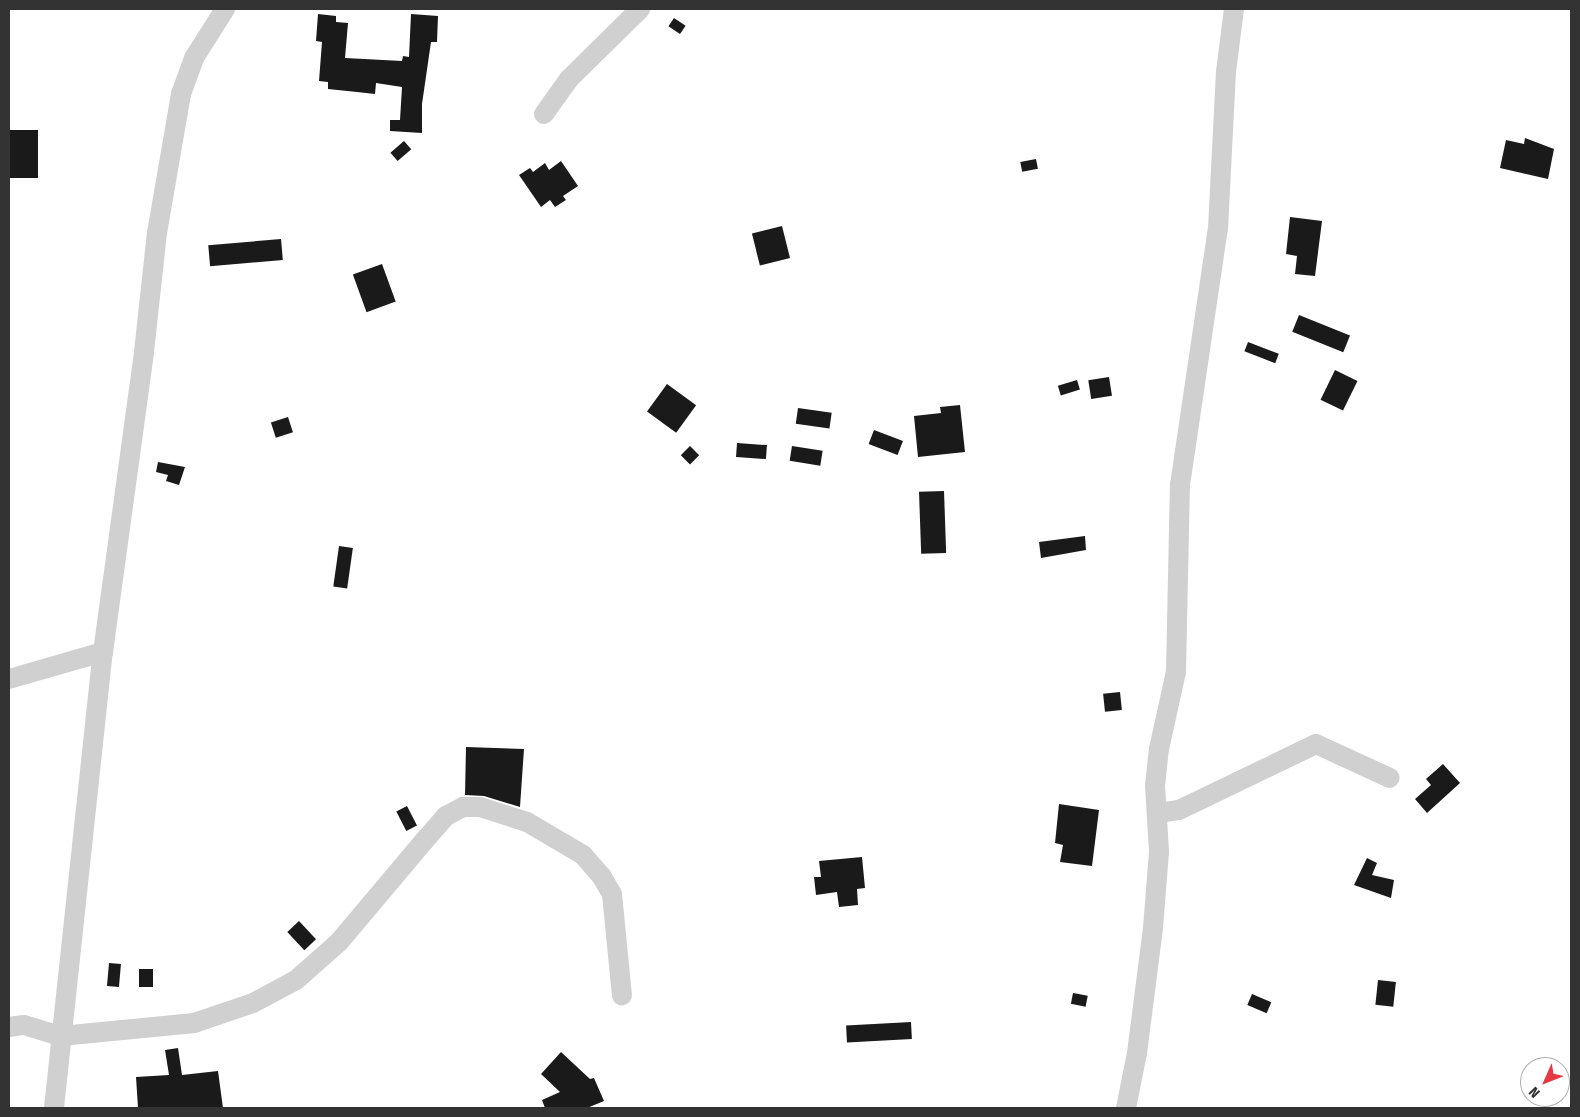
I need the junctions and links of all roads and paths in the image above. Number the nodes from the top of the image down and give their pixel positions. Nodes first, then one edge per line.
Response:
1 (225, 9) edge
2 (640, 9) edge
3 (1234, 9) edge
4 (544, 114) dead end
5 (103, 652) junction
6 (9, 679) edge
7 (1390, 778) dead end
8 (1159, 814) junction
9 (622, 996) dead end
10 (9, 1027) edge
11 (61, 1036) junction
12 (54, 1108) edge
13 (1126, 1108) edge

1 - 5 street
2 - 4 street
3 - 8 street
5 - 6 street
5 - 11 street
7 - 8 street
8 - 13 street
9 - 11 street
10 - 11 street
11 - 12 street

